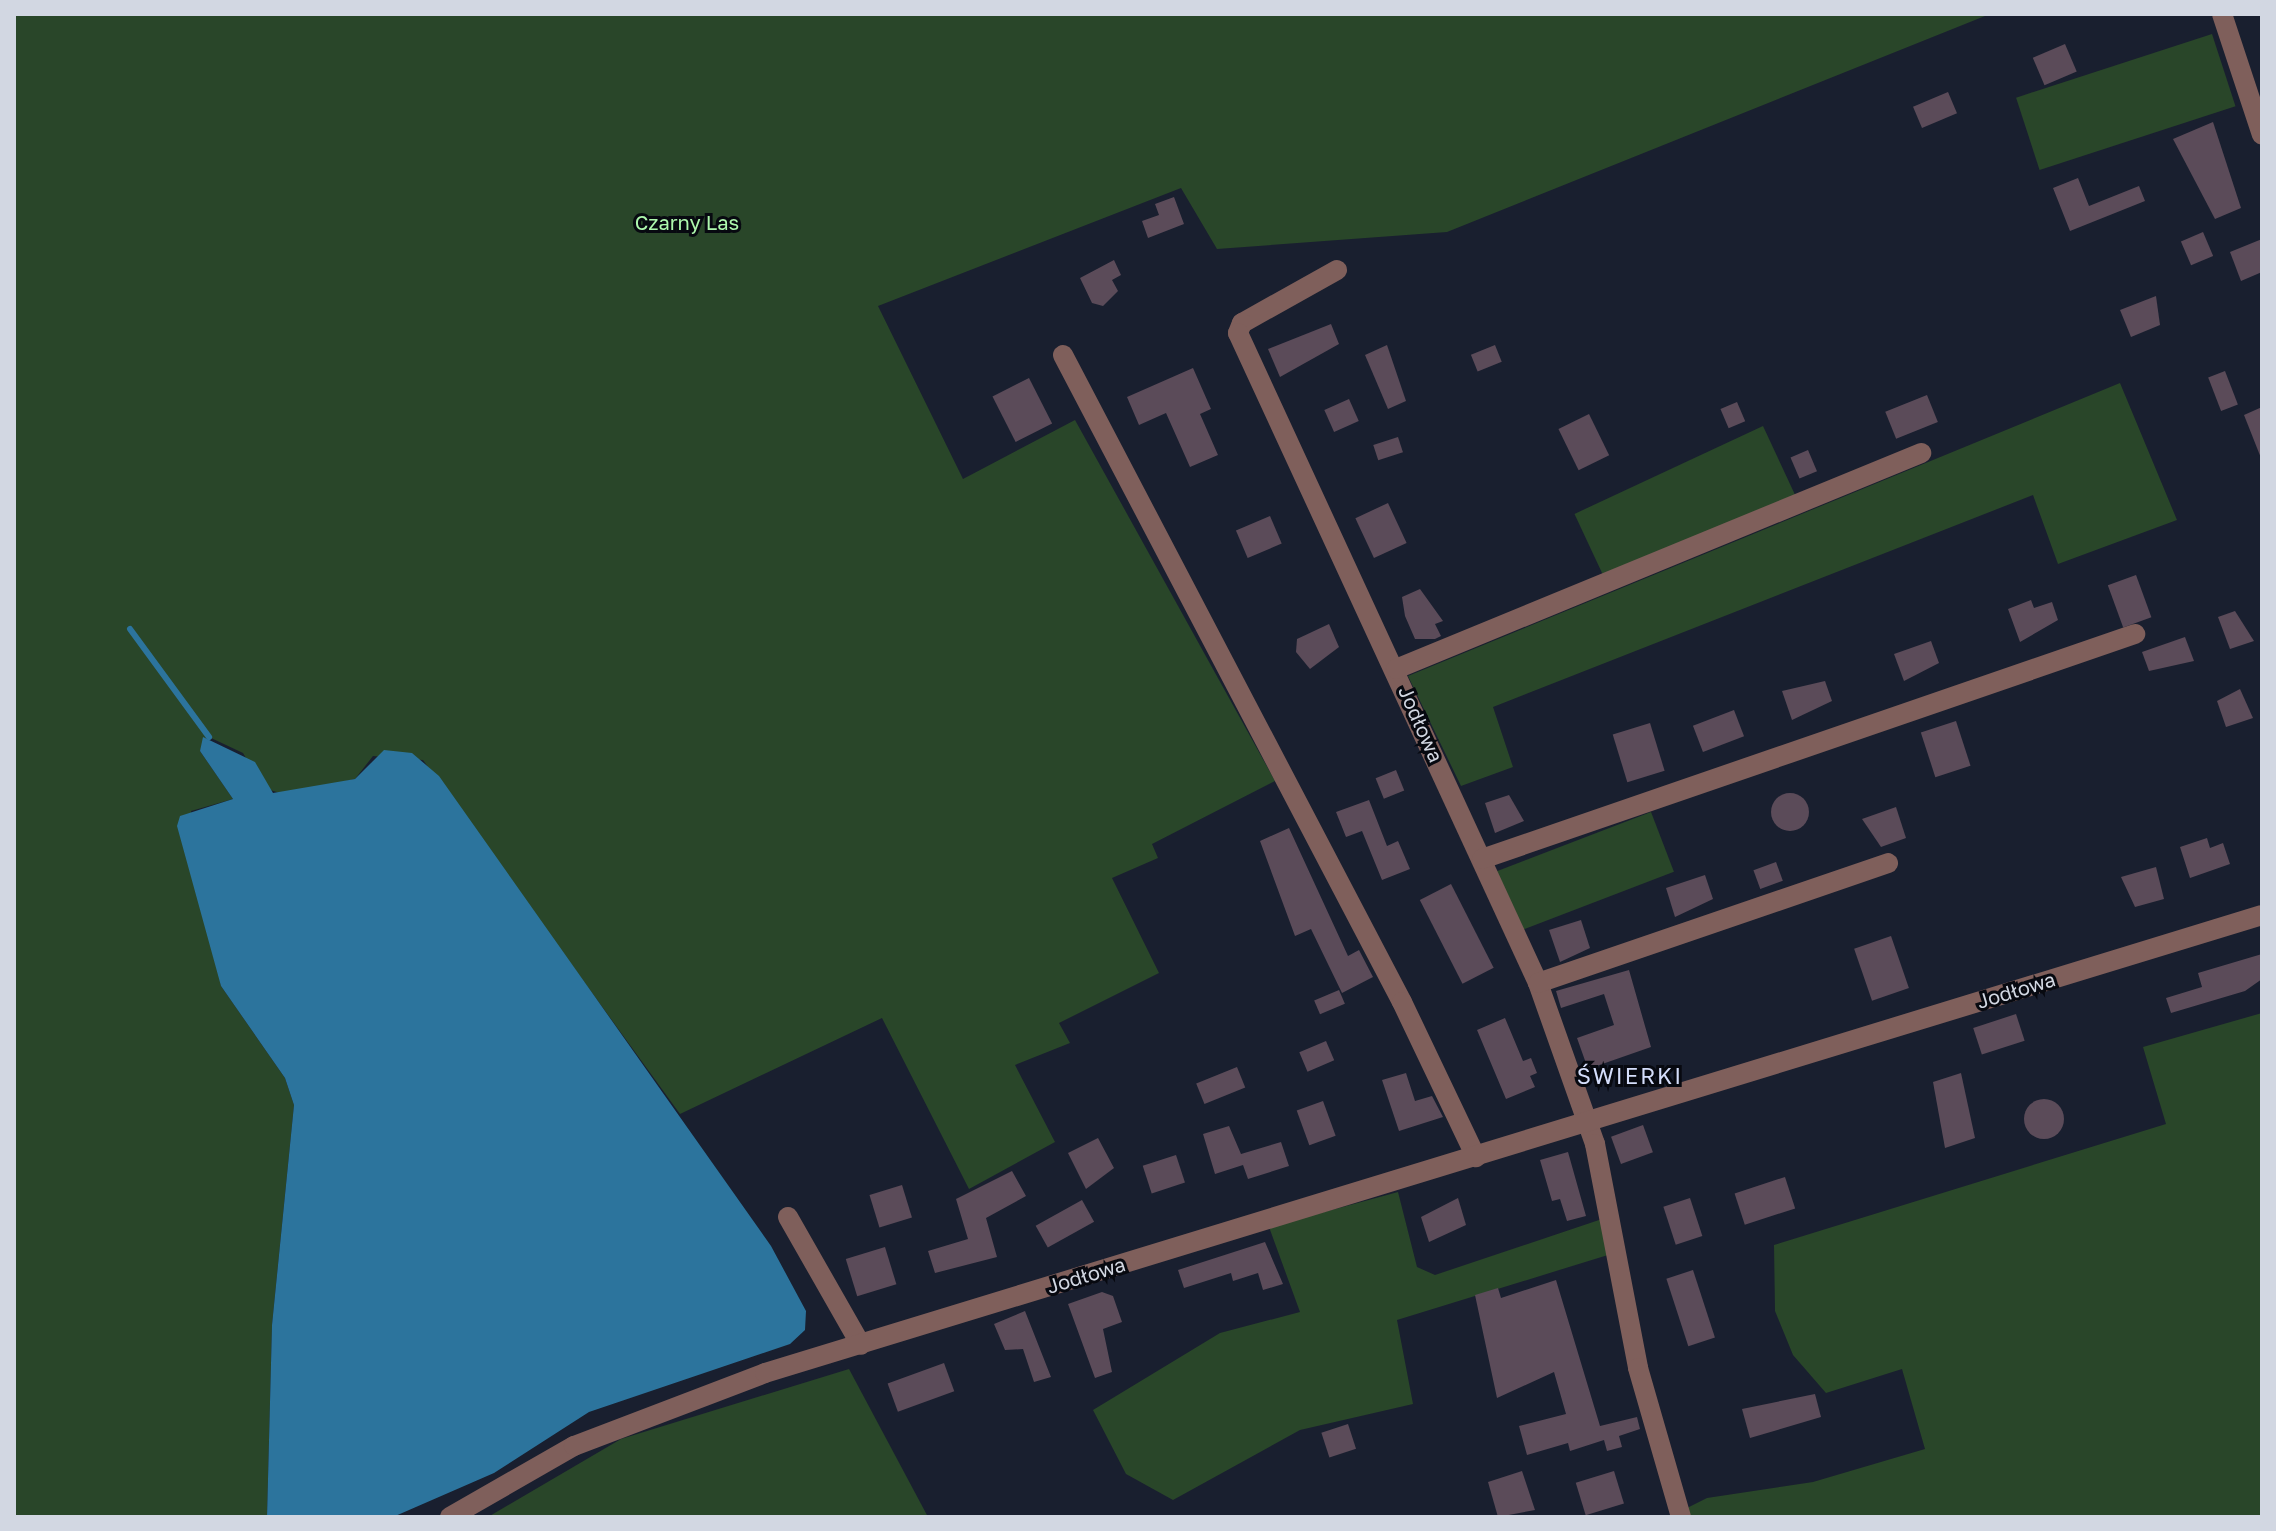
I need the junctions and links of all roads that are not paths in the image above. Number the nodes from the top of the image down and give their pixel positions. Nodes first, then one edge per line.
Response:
1 (2222, 14) edge
2 (2262, 135) edge
3 (1337, 270) dead end
4 (1063, 355) dead end
5 (1921, 453) dead end
6 (2135, 634) dead end
7 (1396, 669) junction
8 (1482, 859) junction
9 (1888, 863) dead end
10 (2262, 915) edge
11 (1538, 983) junction
12 (1586, 1122) junction
13 (1476, 1157) junction
14 (788, 1217) dead end
15 (861, 1345) junction
16 (450, 1517) edge
17 (1681, 1517) edge

1 - 2 street
3 - 7 street, Jodłowa
4 - 13 street
5 - 7 street
6 - 8 street
7 - 8 street, Jodłowa
8 - 11 street, Jodłowa
9 - 11 street
10 - 12 street, Jodłowa
11 - 12 street, Jodłowa
12 - 13 street, Jodłowa
12 - 17 street, Jodłowa
13 - 15 street, Jodłowa
14 - 15 street
15 - 16 street, Jodłowa

